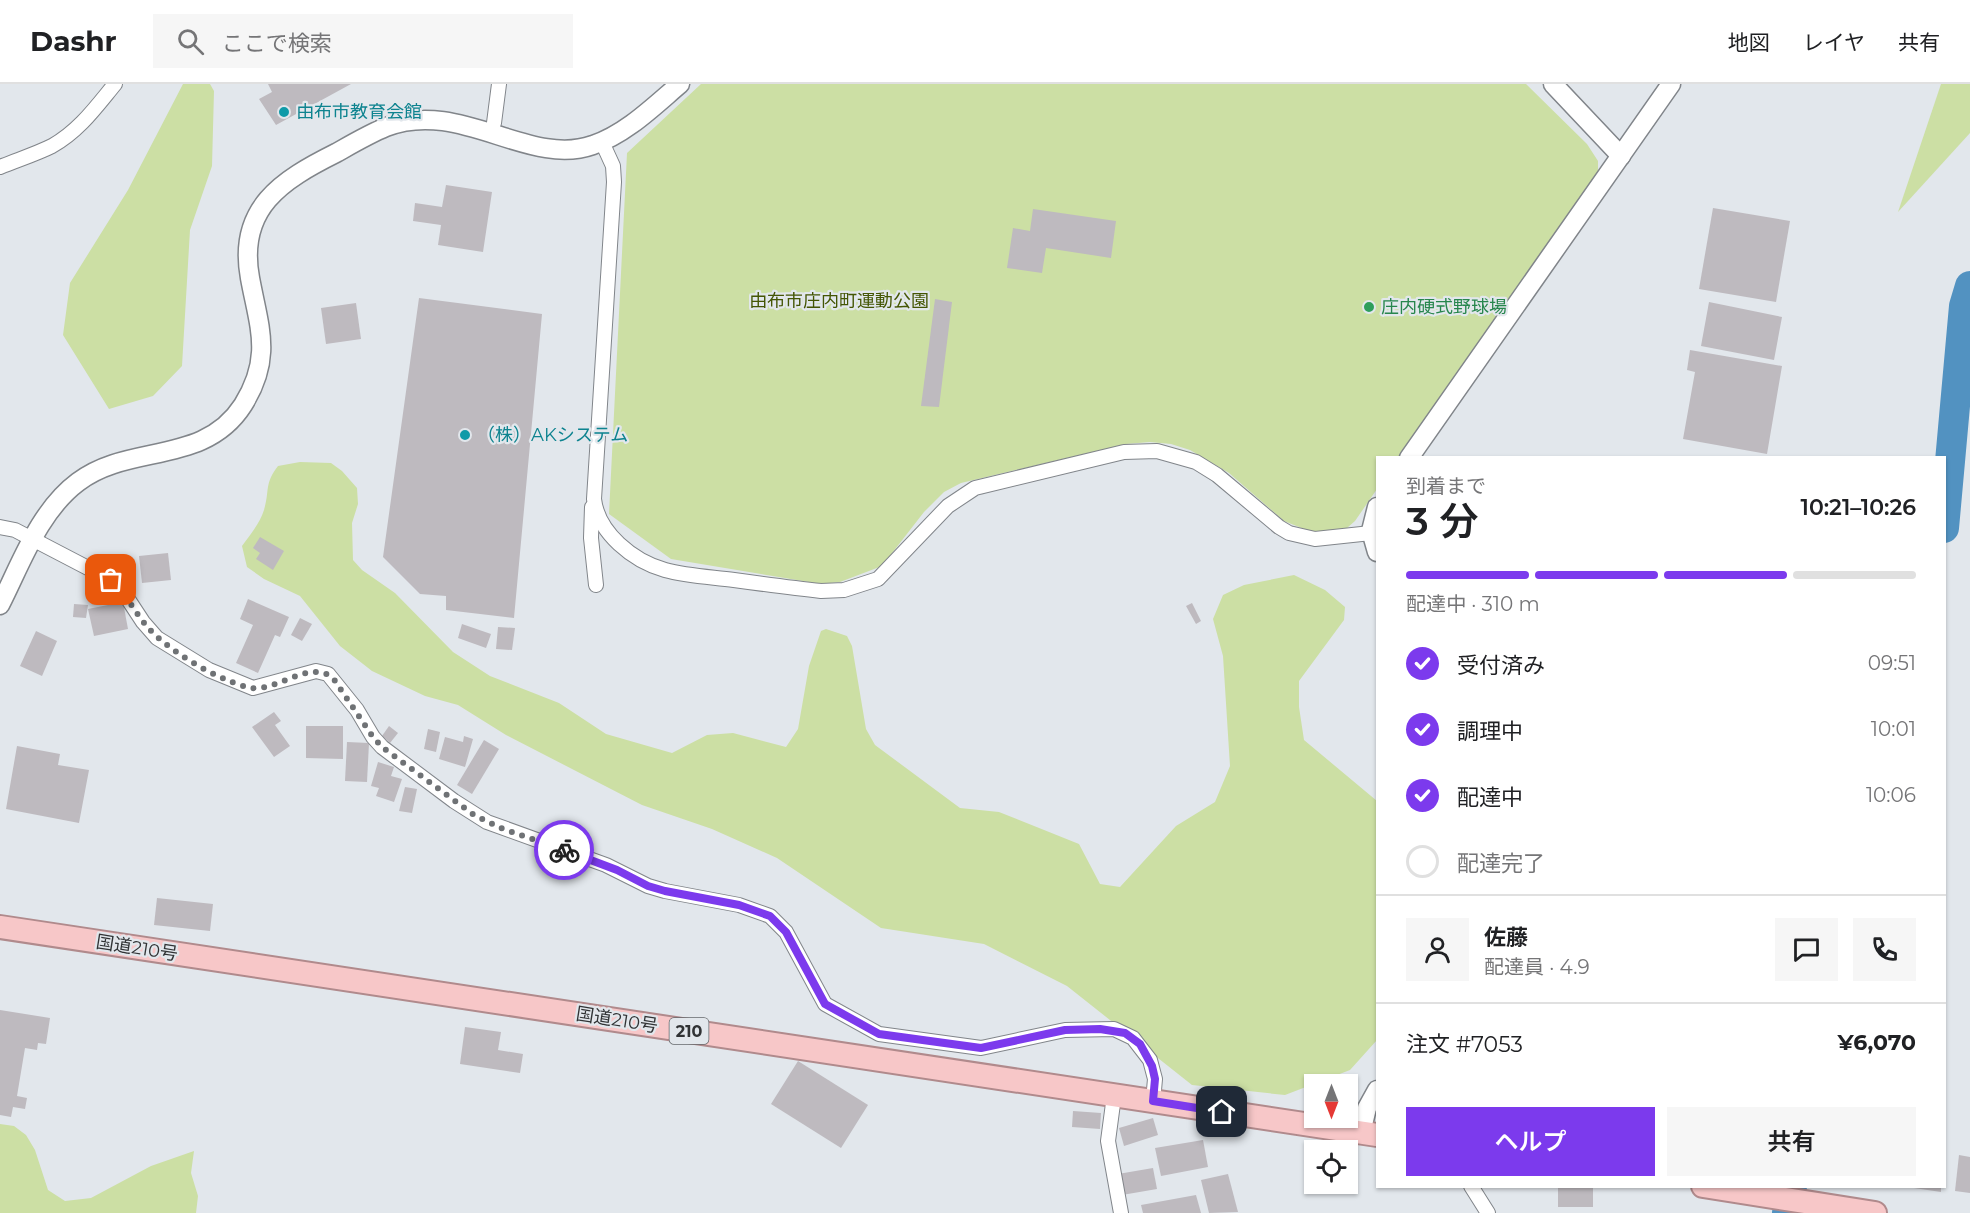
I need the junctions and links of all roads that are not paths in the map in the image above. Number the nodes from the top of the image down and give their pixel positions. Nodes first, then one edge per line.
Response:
1 (114, 84) edge
2 (499, 84) edge
3 (680, 84) edge
4 (1553, 84) edge
5 (1671, 84) edge
6 (494, 123) dead end
7 (602, 142) junction
8 (1621, 156) junction
9 (0, 167) edge
10 (1410, 456) edge
11 (593, 490) junction
12 (1376, 510) edge
13 (0, 527) edge
14 (1371, 533) junction
15 (34, 539) junction
16 (1376, 549) edge
17 (596, 585) dead end
18 (0, 605) edge
19 (0, 927) edge
20 (1376, 1091) edge
21 (1114, 1096) junction
22 (1153, 1101) junction
23 (1369, 1134) edge
24 (1472, 1188) edge
25 (1714, 1188) edge
26 (1120, 1213) edge
27 (1488, 1213) edge
28 (1875, 1213) edge

1 - 9 street
2 - 6 street
3 - 7 street
4 - 8 street
5 - 8 street
7 - 11 street
7 - 15 street
8 - 10 street
11 - 14 street
11 - 17 street
12 - 14 street
13 - 15 street
14 - 16 street
15 - 18 street
15 - 22 street
19 - 21 highway, 国道210号 / 210
20 - 23 street
21 - 22 highway, 国道210号 / 210
21 - 26 street
22 - 23 highway, 国道210号 / 210
24 - 27 street
25 - 28 highway

